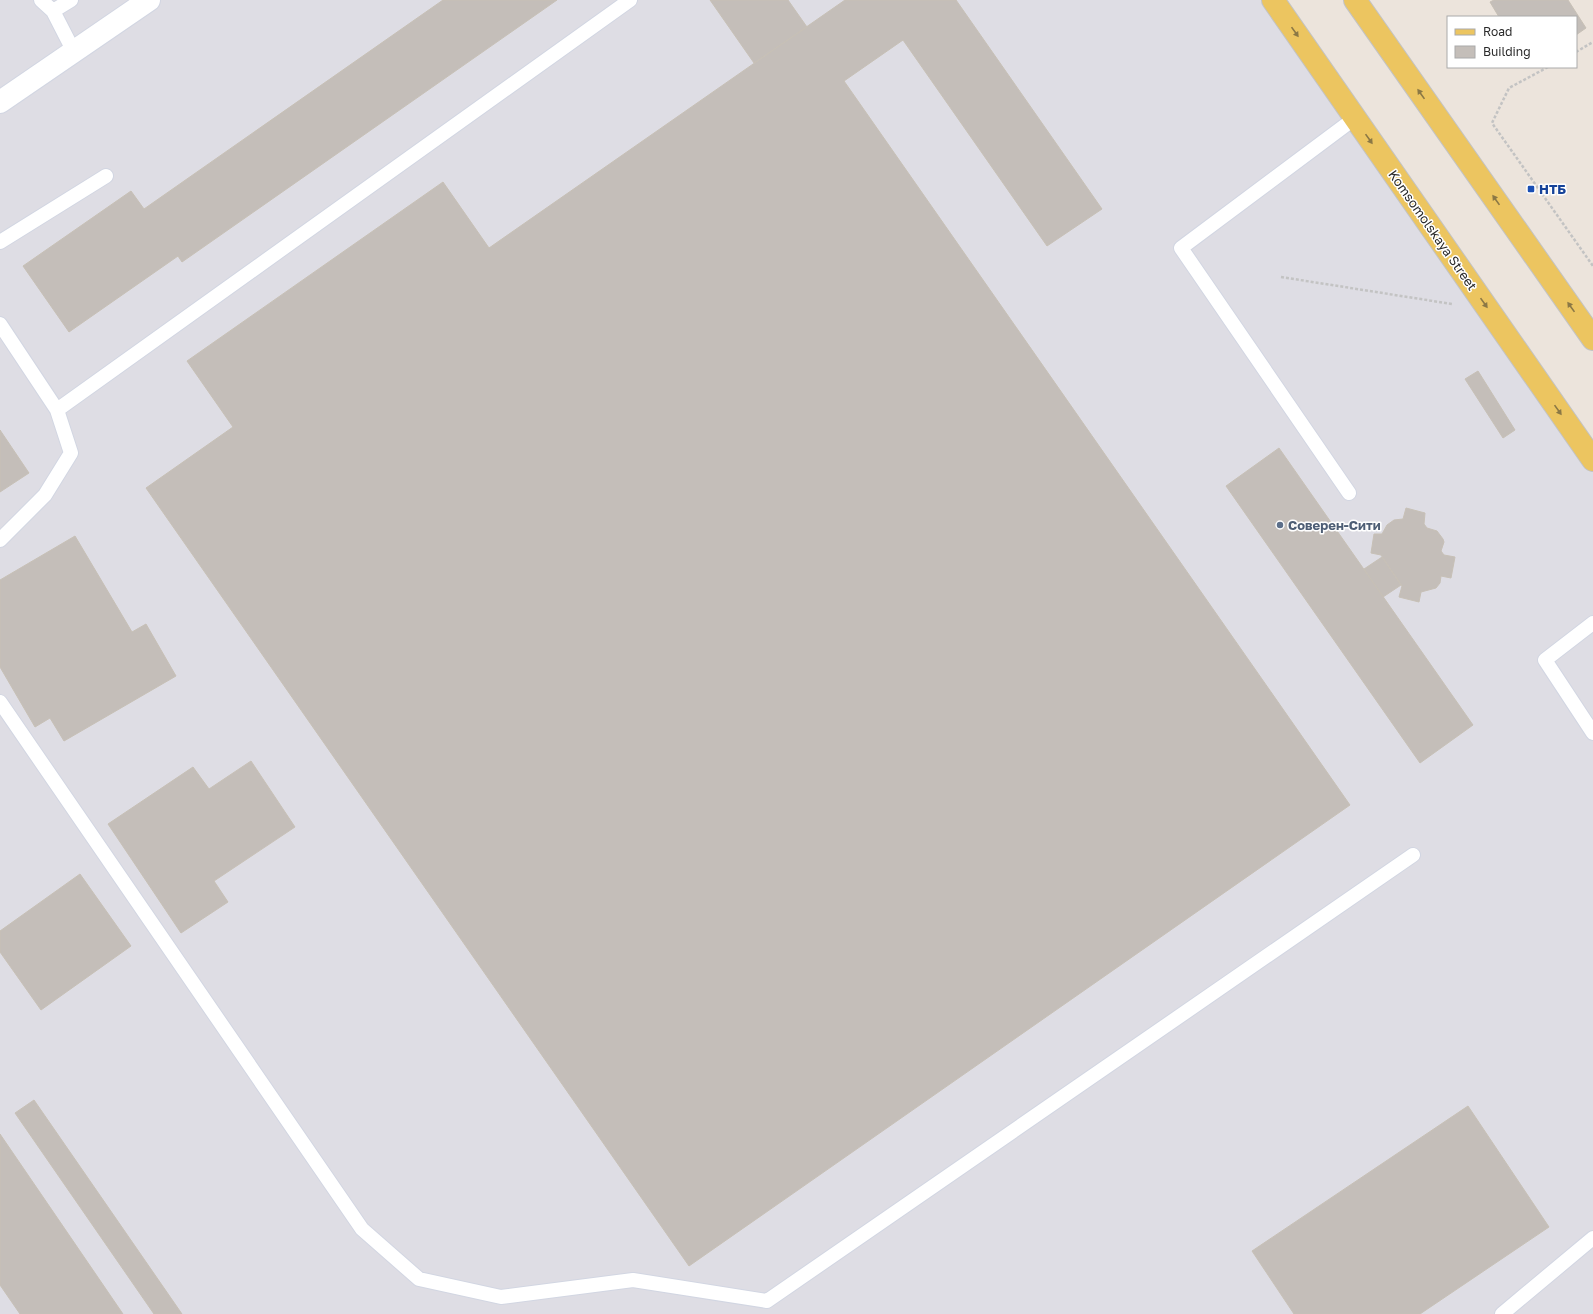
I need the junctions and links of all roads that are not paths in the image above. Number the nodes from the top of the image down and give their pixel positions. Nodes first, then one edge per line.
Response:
1 (41, 0) edge
2 (71, 0) edge
3 (149, 0) edge
4 (630, 0) edge
5 (1273, 0) edge
6 (1355, 0) edge
7 (53, 11) junction
8 (73, 50) junction
9 (0, 102) edge
10 (1355, 118) junction
11 (106, 176) dead end
12 (0, 242) edge
13 (0, 324) edge
14 (1593, 339) edge
15 (57, 410) junction
16 (1593, 460) edge
17 (1349, 493) dead end
18 (0, 540) edge
19 (1593, 623) edge
20 (0, 702) edge
21 (1593, 733) edge
22 (1413, 855) dead end
23 (1593, 1238) edge
24 (1502, 1314) edge

1 - 7 lane
2 - 7 lane
3 - 8 street
4 - 15 lane
5 -> 10 main road, Komsomolskaya Street
14 -> 6 main road
7 - 8 lane
8 - 9 street
10 -> 16 main road, Komsomolskaya Street
10 - 17 lane
11 - 12 lane
13 - 15 lane
15 - 18 lane
19 - 21 lane
20 - 22 lane
23 - 24 lane

